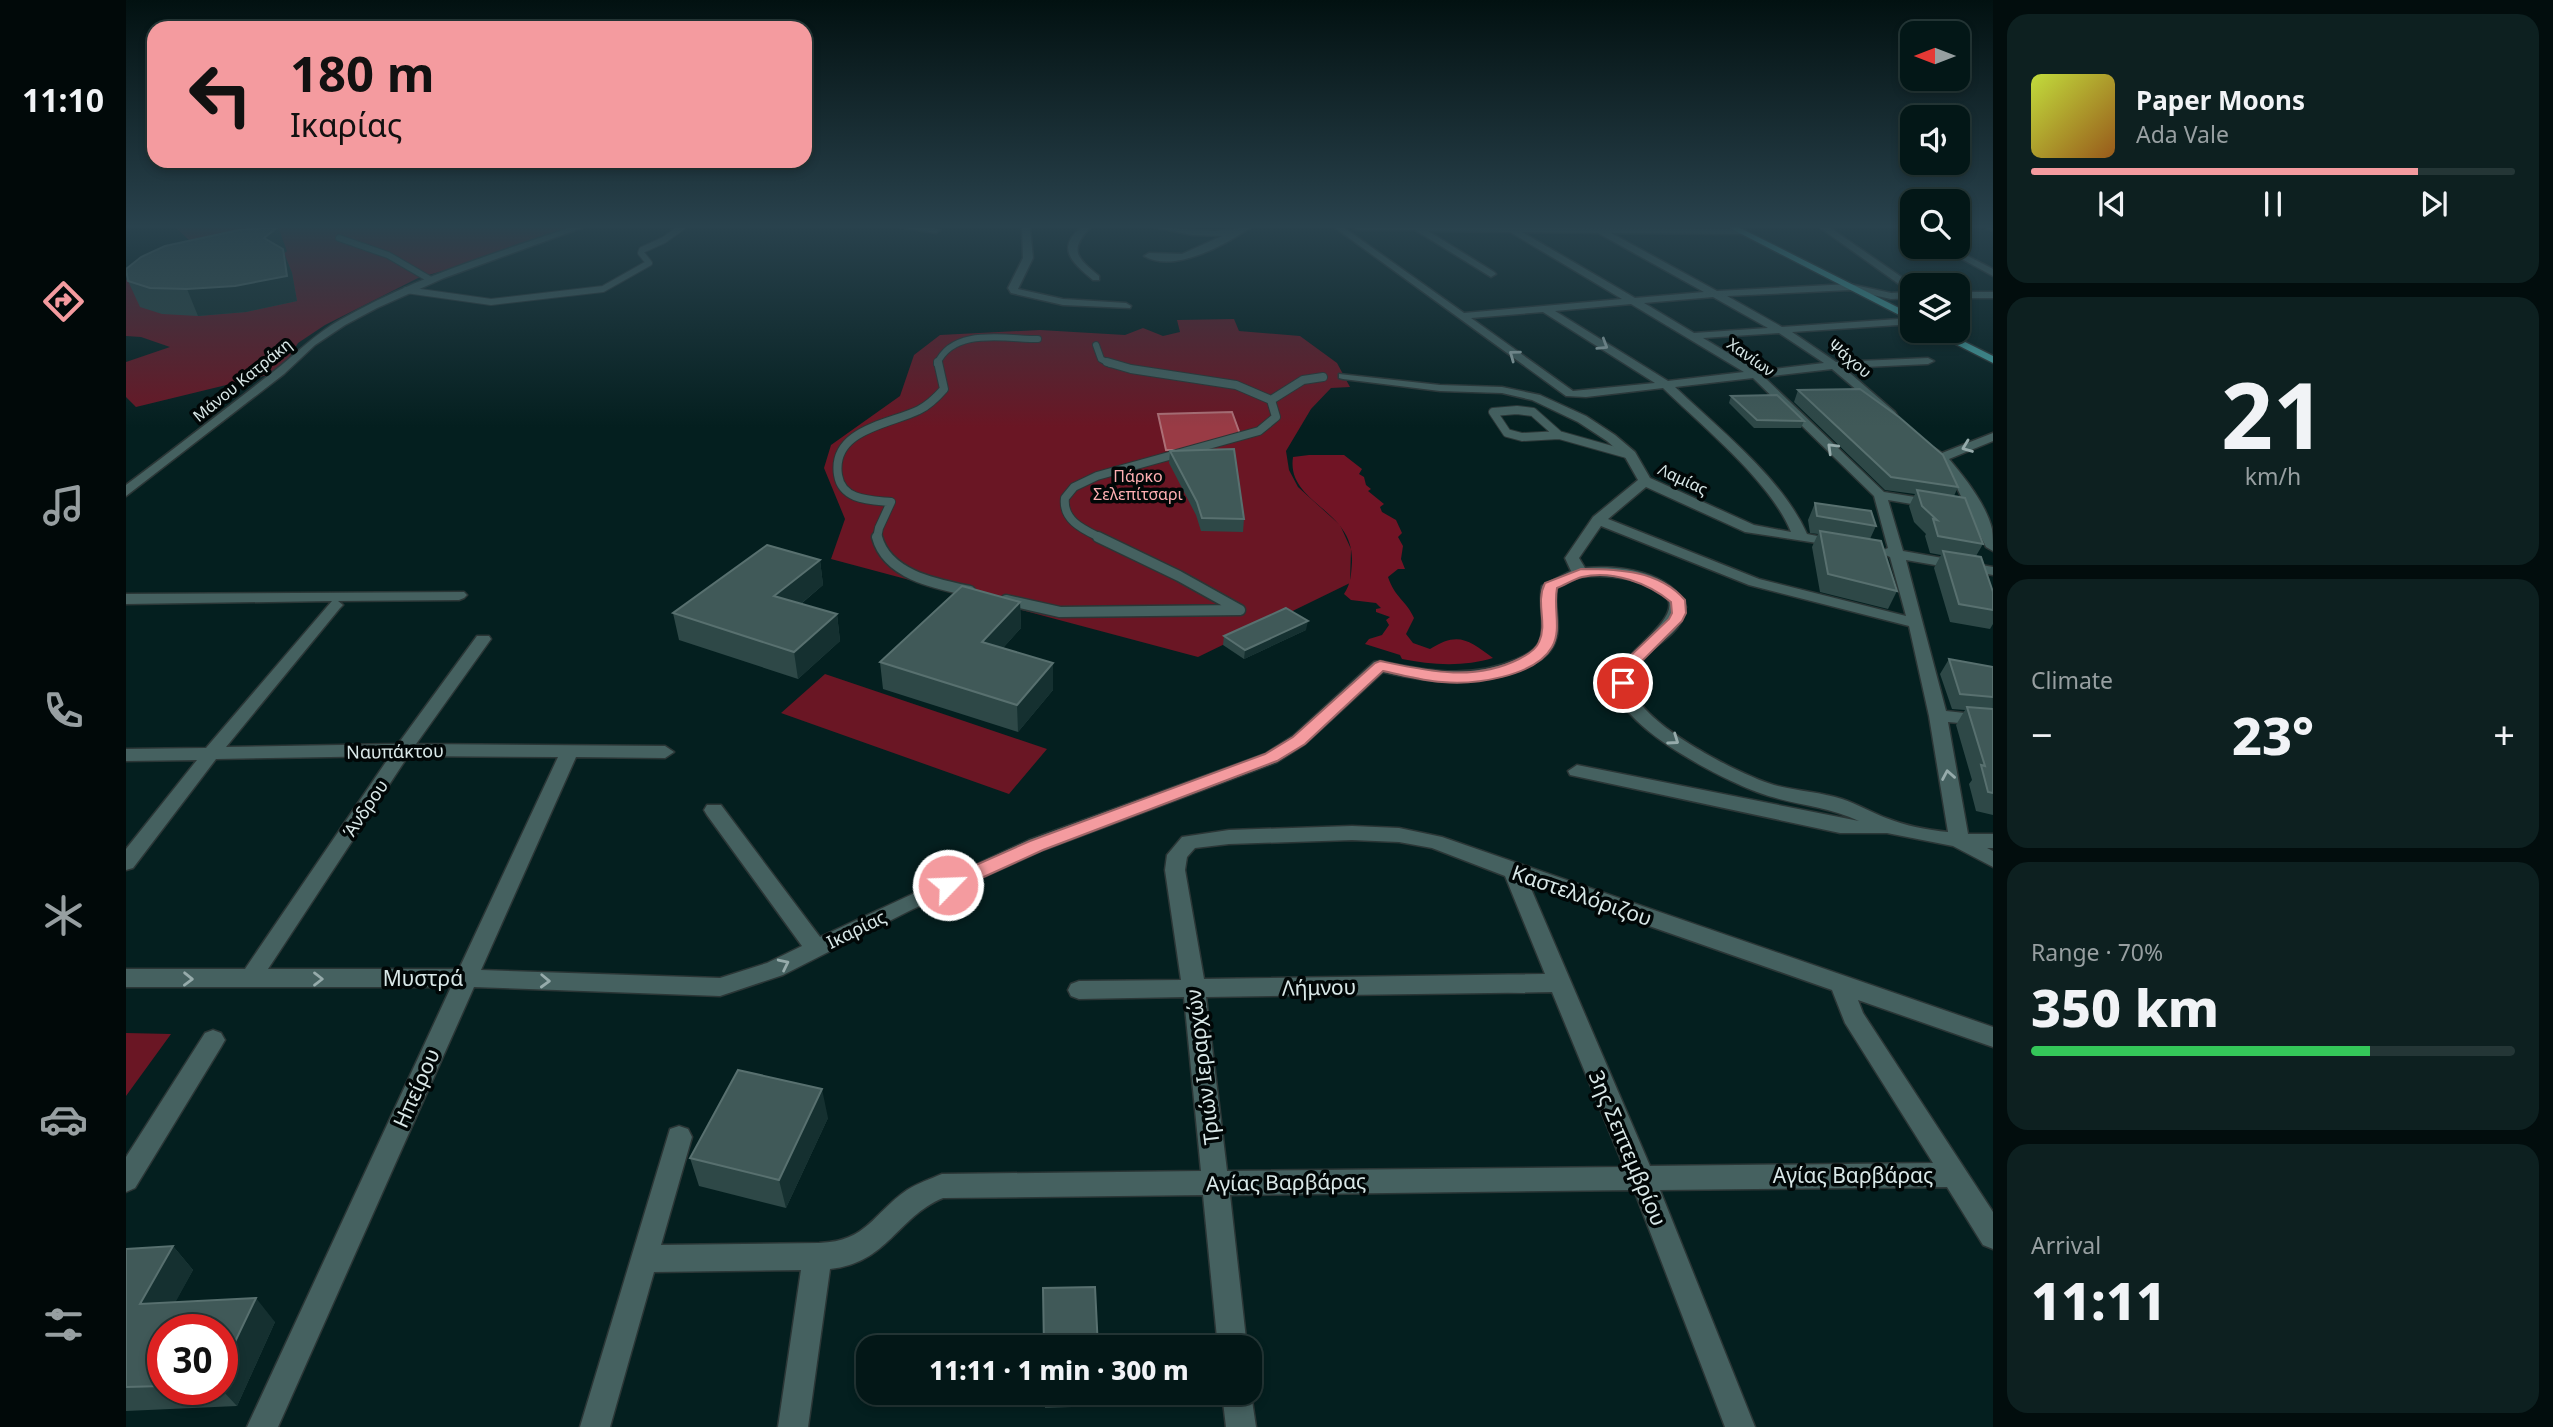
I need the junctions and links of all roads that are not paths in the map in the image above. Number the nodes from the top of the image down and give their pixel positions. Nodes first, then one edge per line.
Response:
1 (399, 294) edge
2 (431, 294) edge
3 (563, 294) edge
4 (1029, 294) edge
5 (1430, 294) edge
6 (1618, 294) edge
7 (1714, 294) junction
8 (1722, 294) edge
9 (1863, 294) edge
10 (1880, 294) edge
11 (1886, 294) edge
12 (1970, 295) edge
13 (1993, 295) edge
14 (1891, 296) junction
15 (1900, 296) edge
16 (1900, 300) edge
17 (1630, 301) junction
18 (1126, 306) dead end
19 (1545, 309) junction
20 (1900, 313) edge
21 (1461, 316) junction
22 (1900, 321) edge
23 (1783, 330) junction
24 (1970, 336) edge
25 (1691, 337) junction
26 (1038, 339) dead end
27 (1959, 343) edge
28 (1096, 345) dead end
29 (1993, 347) edge
30 (1993, 360) edge
31 (1928, 361) dead end
32 (1834, 365) junction
33 (1754, 373) junction
34 (1343, 376) dead end
35 (1323, 377) dead end
36 (1665, 384) junction
37 (1270, 400) junction
38 (1902, 424) edge
39 (1559, 435) junction
40 (1993, 437) edge
41 (1921, 441) edge
42 (1630, 455) junction
43 (1940, 458) junction
44 (1645, 481) junction
45 (126, 492) edge
46 (1880, 495) junction
47 (1993, 509) edge
48 (1978, 511) junction
49 (1598, 520) junction
50 (1801, 538) junction
51 (1993, 547) edge
52 (1895, 554) junction
53 (1993, 571) edge
54 (1581, 573) junction
55 (976, 593) edge
56 (459, 595) dead end
57 (126, 598) edge
58 (998, 598) edge
59 (334, 605) dead end
60 (1916, 623) junction
61 (482, 639) dead end
62 (1938, 716) junction
63 (1993, 721) edge
64 (403, 750) junction
65 (570, 750) junction
66 (664, 752) dead end
67 (126, 755) edge
68 (211, 755) junction
69 (1577, 771) dead end
70 (714, 810) dead end
71 (1887, 826) junction
72 (1993, 841) edge
73 (1960, 842) junction
74 (1993, 860) edge
75 (126, 863) edge
76 (1175, 870) joint
77 (1513, 871) junction
78 (816, 948) junction
79 (126, 978) edge
80 (466, 978) junction
81 (250, 979) junction
82 (1559, 983) junction
83 (1842, 986) junction
84 (720, 987) joint
85 (1194, 989) junction
86 (1079, 990) dead end
87 (1993, 1037) edge
88 (213, 1040) dead end
89 (679, 1137) dead end
90 (1952, 1175) junction
91 (1641, 1176) junction
92 (126, 1180) edge
93 (1216, 1183) junction
94 (1993, 1236) edge
95 (818, 1256) junction
96 (645, 1259) junction
97 (1232, 1335) edge
98 (1238, 1405) edge
99 (262, 1427) edge
100 (594, 1427) edge
101 (793, 1427) edge
102 (1241, 1427) edge
103 (1740, 1427) edge

1 - 45 street, Μάνου Κατράκη
2 - 3 lane
4 - 18 street
5 - 21 street
6 - 17 street, Χανίων
7 - 8 street
7 - 17 street
7 - 23 street, Ψάχου
9 - 20 main road
10 - 14 street
11 - 14 main road
12 - 13 street
14 - 15 street
14 - 16 main road
17 - 19 street
17 - 25 street, Χανίων
19 - 21 street
19 -> 36 street
36 -> 21 street
22 - 23 street
23 - 25 street
23 - 32 street, Ψάχου
24 - 29 main road
25 - 33 street, Χανίων
26 - 55 lane
27 - 30 main road
28 - 37 lane
31 - 32 street
32 - 33 street
32 - 38 street, Ψάχου
33 - 36 street
46 -> 33 street, Χανίων
34 - 42 street, Λαμίας
35 - 37 lane
36 - 50 street
37 - 58 lane
39 - 39 lane
39 - 42 lane
40 -> 43 street
41 - 43 street
42 - 44 street, Λαμίας
43 - 48 street
44 - 49 street
44 - 50 street, Λαμίας
46 - 48 street
46 - 52 street
47 - 48 street
48 - 51 street
49 - 54 street
49 - 60 street
50 - 52 street, Λαμίας
52 - 53 street, Λαμίας
52 - 60 street
54 -> 71 street
54 - 78 street, Ικαρίας
56 - 57 street
59 - 68 street
60 - 62 street
61 - 64 street, Άνδρου
62 - 63 street
73 -> 62 street
64 - 65 street, Ναυπάκτου
64 - 68 street, Ναυπάκτου
64 - 81 street, Άνδρου
65 - 66 street, Ναυπάκτου
65 - 80 street, Ηπείρου
67 - 68 street, Ναυπάκτου
68 - 75 street
69 - 71 street
70 - 78 street
71 - 73 street
72 - 73 street
73 - 74 street
76 - 77 street, Καστελλόριζου
76 - 85 street, Τριών Ιεραρχών
77 - 82 street, 3ης Σεπτεμβρίου
77 - 83 street, Καστελλόριζου
84 -> 78 street, Ικαρίας
79 -> 81 street, Μυστρά
81 -> 80 street, Μυστρά
80 -> 84 street, Μυστρά
80 - 99 street, Ηπείρου
82 - 85 street, Λήμνου
82 - 91 street, 3ης Σεπτεμβρίου
83 - 87 street, Καστελλόριζου
83 - 90 street
85 - 86 street, Λήμνου
85 - 93 street, Τριών Ιεραρχών
88 - 92 street
89 - 96 street
90 - 91 street, Αγίας Βαρβάρας
90 - 94 street
91 - 93 street, Αγίας Βαρβάρας
91 - 103 street, 3ης Σεπτεμβρίου
93 - 95 street, Αγίας Βαρβάρας
93 - 97 street, Τριών Ιεραρχών
95 - 96 street, Αγίας Βαρβάρας
95 - 101 street
96 - 100 street
98 - 102 street

